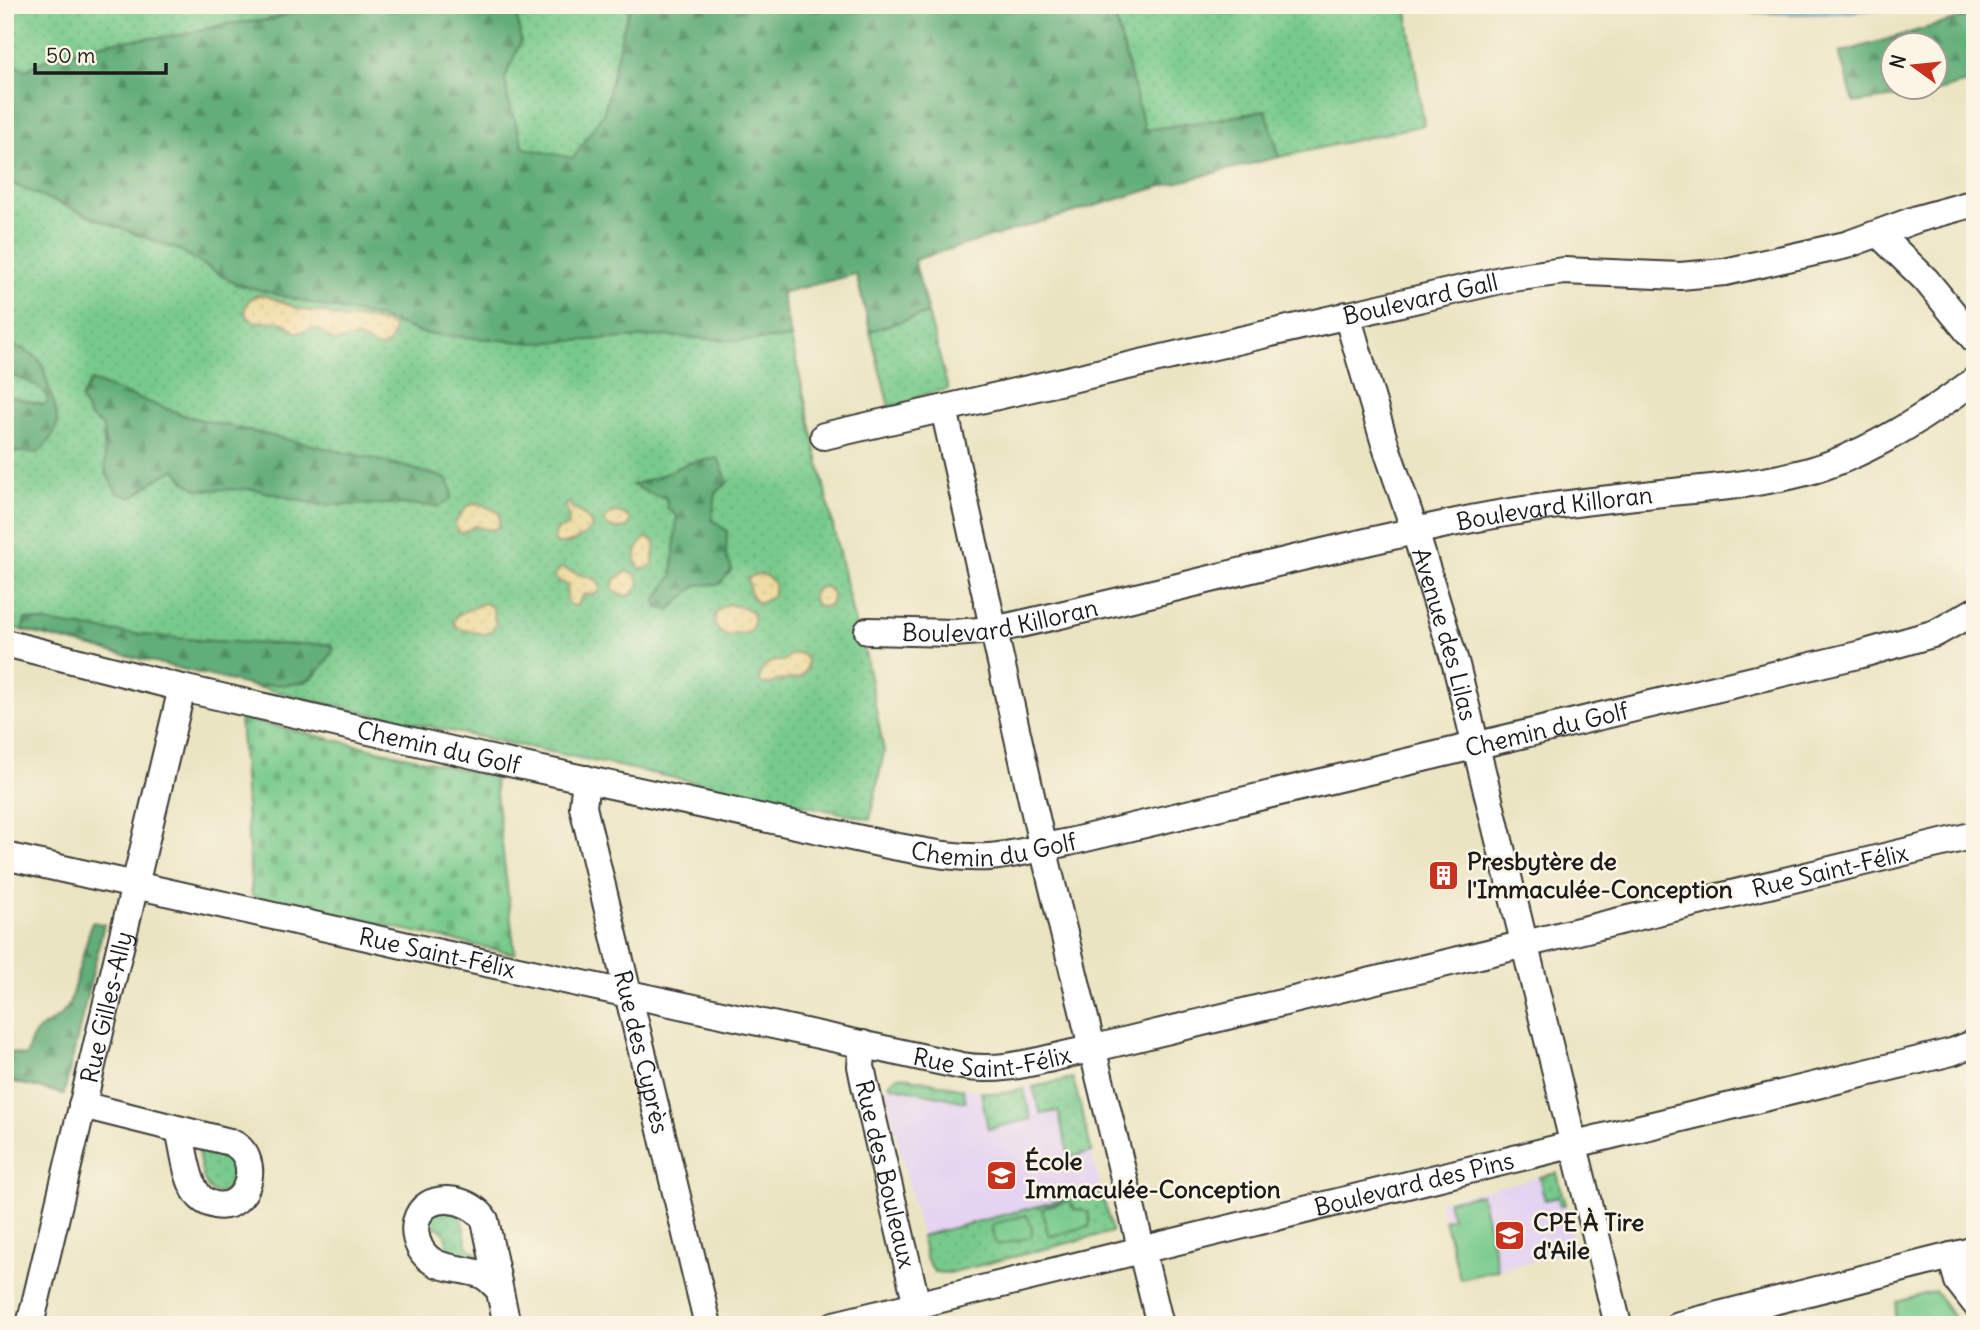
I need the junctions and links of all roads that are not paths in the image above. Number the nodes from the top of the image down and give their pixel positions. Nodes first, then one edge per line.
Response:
1 (1975, 203) edge
2 (1881, 233) junction
3 (1347, 315) junction
4 (1975, 340) edge
5 (1975, 380) edge
6 (944, 409) junction
7 (824, 436) dead end
8 (1415, 531) junction
9 (1975, 611) edge
10 (993, 630) junction
11 (868, 631) dead end
12 (5, 643) edge
13 (182, 688) junction
14 (1476, 746) junction
15 (586, 779) junction
16 (1975, 835) edge
17 (1044, 848) junction
18 (5, 856) edge
19 (134, 885) junction
20 (1524, 943) junction
21 (628, 993) junction
22 (863, 1044) junction
23 (1091, 1049) junction
24 (1967, 1049) edge
25 (82, 1105) junction
26 (179, 1130) dead end
27 (1573, 1145) junction
28 (1142, 1251) junction
29 (1963, 1253) edge
30 (499, 1289) dead end
31 (1975, 1303) edge
32 (917, 1305) junction
33 (30, 1325) edge
34 (507, 1325) edge
35 (708, 1325) edge
36 (834, 1325) edge
37 (1160, 1325) edge
38 (1618, 1325) edge
39 (1679, 1325) edge

1 - 2 street, Boulevard Gall
2 - 3 street, Boulevard Gall
2 - 4 street
3 - 6 street, Boulevard Gall
3 - 8 street, Avenue des Lilas
5 - 8 street, Boulevard Killoran
6 - 7 street, Boulevard Gall
6 - 10 street
8 - 10 street, Boulevard Killoran
8 - 14 street, Avenue des Lilas
9 - 14 street, Chemin du Golf
10 - 11 street, Boulevard Killoran
10 - 17 street
12 - 13 street, Chemin du Golf
13 - 15 street, Chemin du Golf
13 - 19 street, Rue Gilles-Ally
14 - 17 street, Chemin du Golf
14 - 20 street, Avenue des Lilas
15 - 17 street, Chemin du Golf
15 - 21 street, Rue des Cyprès
16 - 20 street, Rue Saint-Félix
17 - 23 street
18 - 19 street, Rue Saint-Félix
19 - 21 street, Rue Saint-Félix
19 - 25 street, Rue Gilles-Ally
20 - 23 street, Rue Saint-Félix
20 - 27 street, Avenue des Lilas
21 - 22 street, Rue Saint-Félix
21 - 35 street, Rue des Cyprès
22 - 23 street, Rue Saint-Félix
22 - 32 street, Rue des Bouleaux
23 - 28 street
24 - 27 street, Boulevard des Pins
25 - 26 street
25 - 33 street, Rue Gilles-Ally
27 - 28 street, Boulevard des Pins
27 - 38 street, Avenue des Lilas
28 - 32 street, Boulevard des Pins
28 - 37 street
29 - 31 street
29 - 39 street
30 - 34 street
32 - 36 street, Boulevard des Pins

